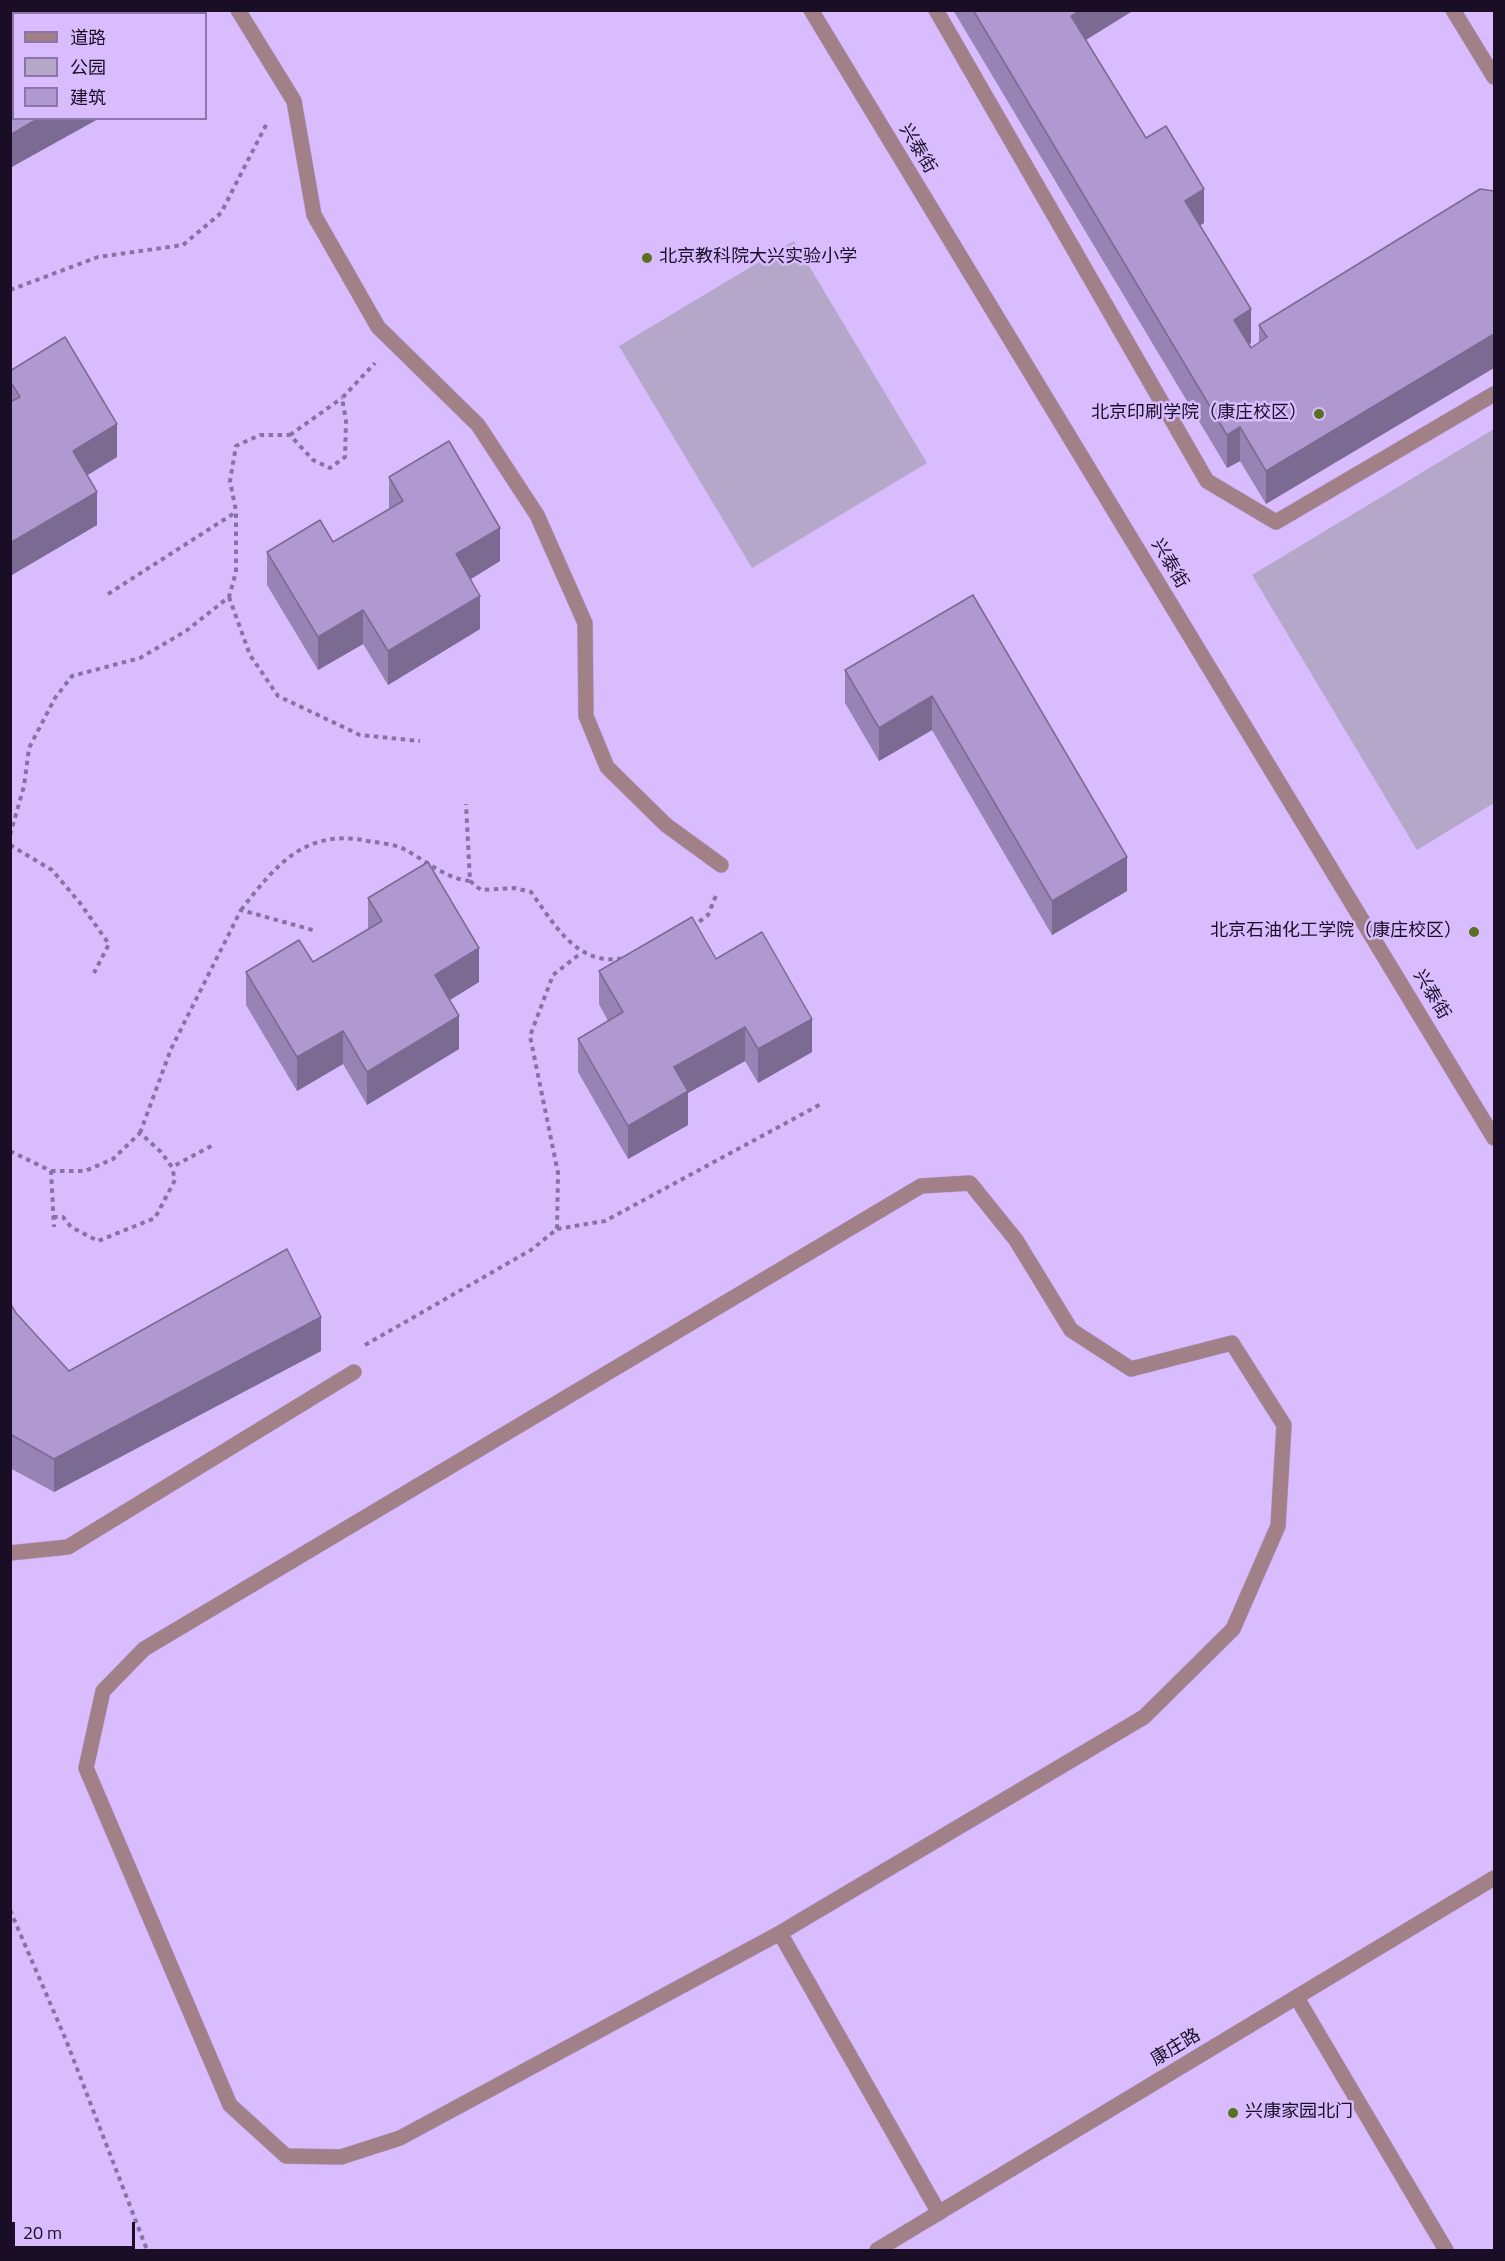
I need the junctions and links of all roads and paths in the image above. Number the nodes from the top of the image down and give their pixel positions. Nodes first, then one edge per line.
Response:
1 (238, 10) edge
2 (811, 10) edge
3 (936, 10) edge
4 (1453, 10) edge
5 (1494, 76) edge
6 (294, 102) junction
7 (10, 291) edge
8 (395, 343) junction
9 (1494, 394) edge
10 (342, 398) junction
11 (290, 435) junction
12 (237, 511) junction
13 (108, 594) dead end
14 (229, 597) junction
15 (420, 741) dead end
16 (466, 804) dead end
17 (10, 835) edge
18 (10, 845) edge
19 (721, 865) joint
20 (470, 881) junction
21 (240, 910) junction
22 (690, 928) edge
23 (316, 931) dead end
24 (581, 953) junction
25 (634, 957) edge
26 (94, 973) dead end
27 (820, 1104) dead end
28 (140, 1133) junction
29 (1494, 1138) edge
30 (215, 1144) dead end
31 (10, 1151) edge
32 (172, 1167) junction
33 (51, 1171) junction
34 (53, 1217) junction
35 (54, 1227) dead end
36 (557, 1229) junction
37 (355, 1350) dead end
38 (354, 1372) dead end
39 (10, 1552) edge
40 (1494, 1878) edge
41 (10, 1910) edge
42 (780, 1933) junction
43 (1297, 1998) junction
44 (939, 2213) junction
45 (147, 2250) edge
46 (878, 2250) edge
47 (1446, 2250) edge

1 - 6 street
2 - 29 street, 兴泰街
3 - 9 street
4 - 5 street
6 - 7 path
6 - 8 street
8 - 10 path
8 - 19 street
10 - 11 path
10 - 11 path
11 - 12 path
12 - 13 path
12 - 14 path
14 - 15 path
14 - 17 path
16 - 20 path
18 - 26 path
19 - 22 path
20 - 21 path
20 - 24 path
21 - 23 path
21 - 28 path
24 - 25 path
24 - 36 path
27 - 36 path
28 - 32 path
28 - 33 path
30 - 32 path
31 - 33 path
32 - 34 path
33 - 34 path
34 - 35 path
36 - 37 path
38 - 39 street
40 - 43 street, 康庄路
41 - 45 path
42 - 42 street
42 - 44 street
43 - 44 street, 康庄路
43 - 47 street
44 - 46 street, 康庄路

